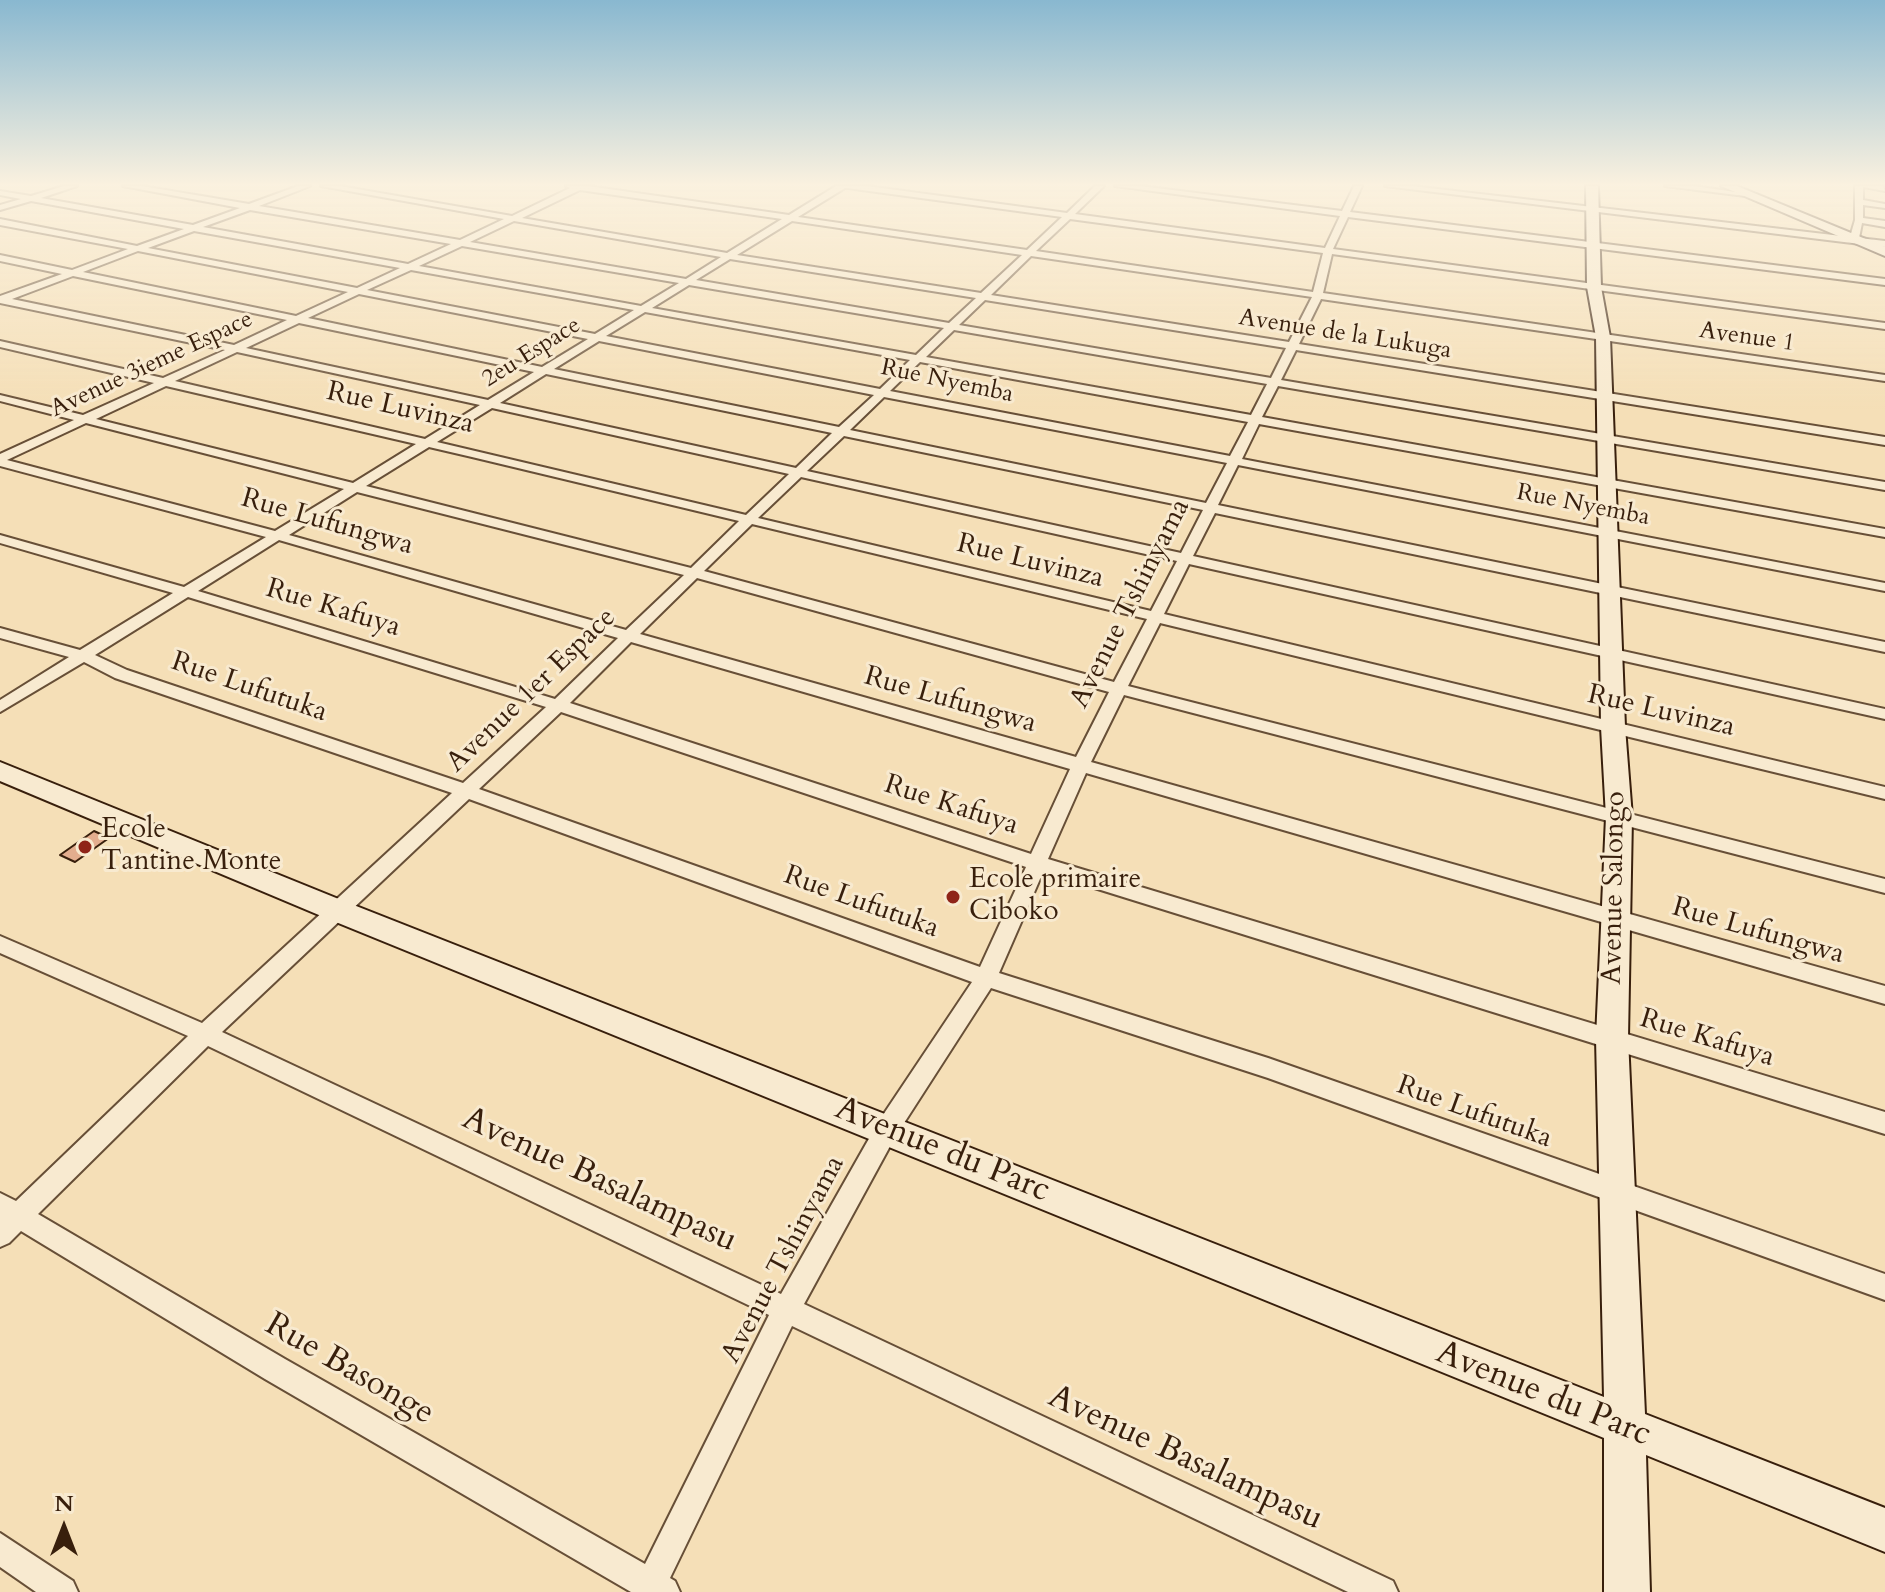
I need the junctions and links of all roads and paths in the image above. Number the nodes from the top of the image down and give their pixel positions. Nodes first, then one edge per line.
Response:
1 (11, 260) edge
2 (109, 260) edge
3 (194, 260) edge
4 (381, 260) edge
5 (426, 260) edge
6 (563, 260) edge
7 (722, 260) edge
8 (757, 260) edge
9 (1022, 260) edge
10 (1077, 260) edge
11 (1326, 260) edge
12 (1397, 260) edge
13 (1593, 260) edge
14 (1709, 260) edge
15 (414, 266) junction
16 (74, 273) junction
17 (689, 282) junction
18 (1885, 282) edge
19 (1594, 287) junction
20 (361, 291) junction
21 (986, 296) junction
22 (1317, 297) junction
23 (1, 299) edge
24 (647, 308) junction
25 (298, 320) junction
26 (1885, 326) edge
27 (950, 329) junction
28 (599, 337) junction
29 (1603, 337) junction
30 (0, 344) edge
31 (1292, 347) junction
32 (233, 350) junction
33 (919, 357) junction
34 (550, 369) junction
35 (1885, 378) edge
36 (163, 382) junction
37 (1272, 382) junction
38 (884, 391) junction
39 (1603, 397) junction
40 (0, 398) edge
41 (492, 404) junction
42 (1253, 418) junction
43 (84, 420) junction
44 (843, 430) junction
45 (1608, 439) junction
46 (1885, 441) edge
47 (431, 442) junction
48 (0, 460) edge
49 (1232, 460) junction
50 (799, 472) junction
51 (1607, 483) junction
52 (358, 486) junction
53 (1885, 486) edge
54 (1212, 507) junction
55 (749, 519) junction
56 (1610, 533) junction
57 (1885, 533) edge
58 (277, 536) junction
59 (0, 539) edge
60 (1185, 560) junction
61 (694, 573) junction
62 (1885, 587) edge
63 (1611, 589) junction
64 (189, 593) junction
65 (1154, 619) junction
66 (0, 633) edge
67 (628, 635) junction
68 (1885, 647) edge
69 (1613, 654) junction
70 (83, 656) junction
71 (1119, 689) junction
72 (558, 705) junction
73 (0, 707) edge
74 (1885, 714) edge
75 (1613, 727) junction
76 (1080, 766) junction
77 (0, 771) edge
78 (466, 791) junction
79 (1885, 793) edge
80 (1619, 817) junction
81 (1036, 863) junction
82 (1885, 886) edge
83 (336, 910) junction
84 (1615, 920) junction
85 (0, 944) edge
86 (986, 978) junction
87 (1885, 995) edge
88 (205, 1034) junction
89 (1612, 1038) junction
90 (1885, 1123) edge
91 (887, 1129) junction
92 (1619, 1195) junction
93 (6, 1218) edge
94 (1885, 1287) edge
95 (786, 1310) junction
96 (1625, 1428) junction
97 (1885, 1530) edge
98 (0, 1548) edge
99 (654, 1589) edge
100 (62, 1592) edge
101 (1382, 1592) edge
102 (1627, 1592) edge

1 - 16 street
2 - 16 street
3 - 20 street, Rue Nyemba
4 - 15 street
5 - 15 street, Avenue 3ieme Espace
6 - 17 street
7 - 17 street, 2eu Espace
8 - 21 street, Avenue de la Lukuga
9 - 21 street, Avenue 1er Espace
10 - 22 street, Avenue 1
11 - 22 street, Avenue Tshinyama
12 - 19 street
13 - 19 street, Avenue Salongo
14 - 18 street
15 - 20 street, Avenue 3ieme Espace
15 - 24 street
16 - 23 street
16 - 25 street
17 - 24 street, 2eu Espace
17 - 27 street
19 - 26 street
19 - 29 street, Avenue Salongo
20 - 25 street, Avenue 3ieme Espace
20 - 28 street, Rue Nyemba
21 - 27 street, Avenue 1er Espace
21 - 31 street, Avenue de la Lukuga
22 - 29 street, Avenue 1
22 - 31 street, Avenue Tshinyama
23 - 32 street
24 - 28 street, 2eu Espace
24 - 33 street
25 - 32 street, Avenue 3ieme Espace
25 - 34 street
27 - 33 street, Avenue 1er Espace
27 - 37 street
28 - 34 street, 2eu Espace
28 - 38 street, Rue Nyemba
29 - 35 street, Avenue 1
29 - 39 street, Avenue Salongo
30 - 36 street, Rue Luvinza
31 - 37 street, Avenue Tshinyama
31 - 39 street, Avenue de la Lukuga
32 - 36 street, Avenue 3ieme Espace
32 - 41 street
33 - 38 street, Avenue 1er Espace
33 - 42 street
34 - 41 street, 2eu Espace
34 - 44 street
36 - 43 street, Avenue 3ieme Espace
36 - 47 street, Rue Luvinza
37 - 42 street, Avenue Tshinyama
37 - 45 street
38 - 44 street, Avenue 1er Espace
38 - 49 street, Rue Nyemba
39 - 45 street, Avenue Salongo
39 - 46 street, Avenue de la Lukuga
40 - 43 street
41 - 47 street, 2eu Espace
41 - 50 street
42 - 49 street, Avenue Tshinyama
42 - 51 street
43 - 48 street, Avenue 3ieme Espace
43 - 52 street
44 - 50 street, Avenue 1er Espace
44 - 54 street
45 - 51 street, Avenue Salongo
45 - 53 street
47 - 52 street, 2eu Espace
47 - 55 street, Rue Luvinza
48 - 58 street, Rue Lufungwa
49 - 54 street, Avenue Tshinyama
49 - 56 street, Rue Nyemba
50 - 55 street, Avenue 1er Espace
50 - 60 street
51 - 56 street, Avenue Salongo
51 - 57 street
52 - 58 street, 2eu Espace
52 - 61 street
54 - 60 street, Avenue Tshinyama
54 - 63 street
55 - 61 street, Avenue 1er Espace
55 - 65 street, Rue Luvinza
56 - 62 street, Rue Nyemba
56 - 63 street, Avenue Salongo
58 - 64 street, 2eu Espace
58 - 67 street, Rue Lufungwa
59 - 64 street, Rue Kafuya
60 - 65 street, Avenue Tshinyama
60 - 69 street
61 - 67 street, Avenue 1er Espace
61 - 71 street
63 - 68 street
63 - 69 street, Avenue Salongo
64 - 70 street, 2eu Espace
64 - 72 street, Rue Kafuya
65 - 71 street, Avenue Tshinyama
65 - 75 street, Rue Luvinza
66 - 70 street, Rue Lufutuka
67 - 72 street, Avenue 1er Espace
67 - 76 street, Rue Lufungwa
69 - 74 street
69 - 75 street, Avenue Salongo
70 - 73 street, 2eu Espace
70 - 78 street, Rue Lufutuka
71 - 76 street, Avenue Tshinyama
71 - 80 street
72 - 78 street, Avenue 1er Espace
72 - 81 street, Rue Kafuya
75 - 79 street, Rue Luvinza
75 - 80 street, Avenue Salongo
76 - 81 street, Avenue Tshinyama
76 - 84 street, Rue Lufungwa
77 - 83 street, Avenue du Parc
78 - 83 street, Avenue 1er Espace
78 - 86 street, Rue Lufutuka
80 - 82 street
80 - 84 street, Avenue Salongo
81 - 86 street, Avenue Tshinyama
81 - 89 street, Rue Kafuya
83 - 88 street, Avenue 1er Espace
83 - 91 street, Avenue du Parc
84 - 87 street, Rue Lufungwa
84 - 89 street, Avenue Salongo
85 - 88 street, Avenue Basalampasu
86 - 91 street, Avenue Tshinyama
86 - 92 street, Rue Lufutuka
88 - 93 street, Avenue 1er Espace
88 - 95 street, Avenue Basalampasu
89 - 90 street, Rue Kafuya
89 - 92 street, Avenue Salongo
91 - 95 street, Avenue Tshinyama
91 - 96 street, Avenue du Parc
92 - 94 street, Rue Lufutuka
92 - 96 street, Avenue Salongo
93 - 99 street, Rue Basonge
95 - 99 street, Avenue Tshinyama
95 - 101 street, Avenue Basalampasu
96 - 97 street, Avenue du Parc
96 - 102 street, Avenue Salongo
98 - 100 street

